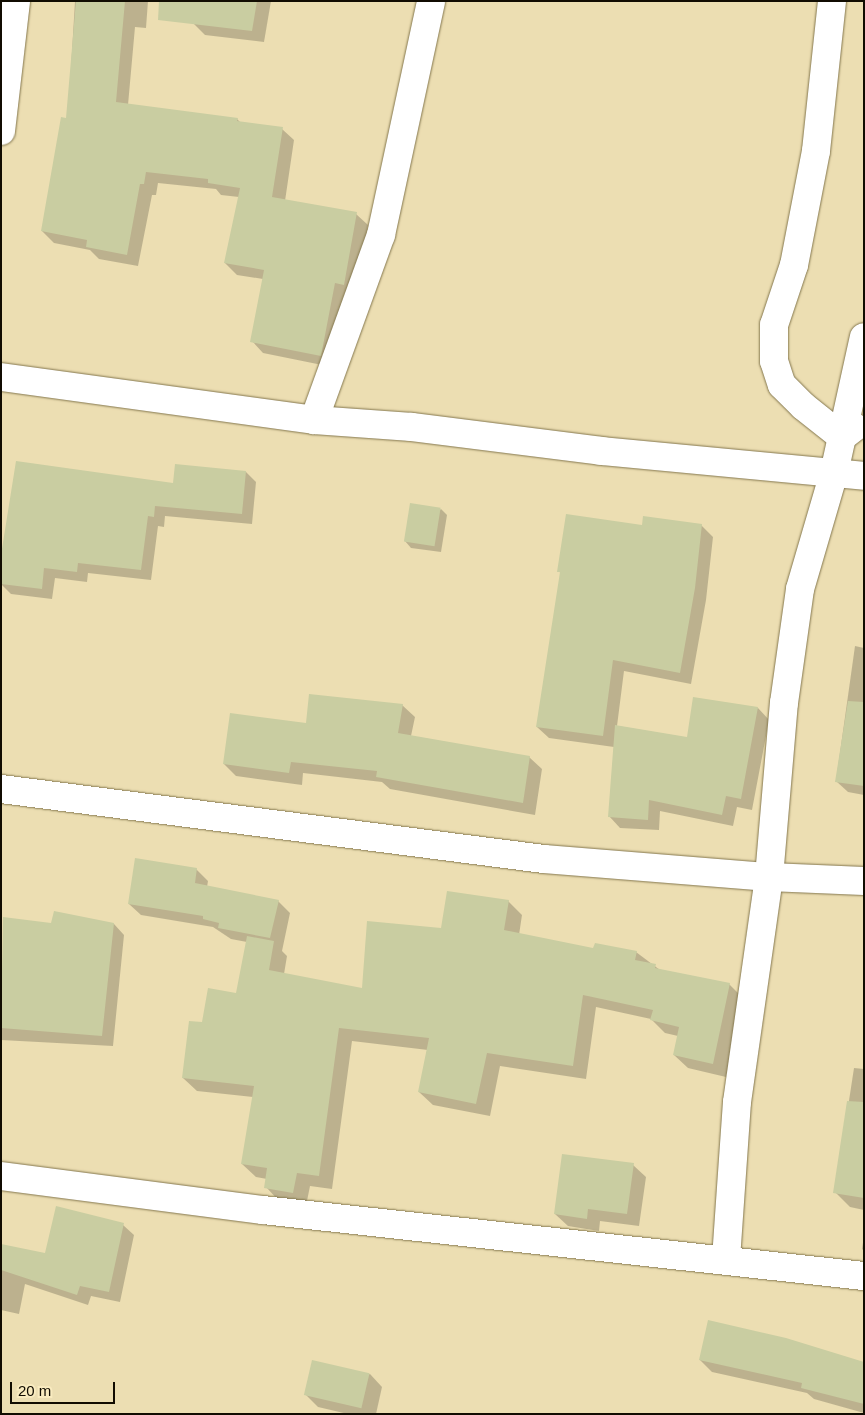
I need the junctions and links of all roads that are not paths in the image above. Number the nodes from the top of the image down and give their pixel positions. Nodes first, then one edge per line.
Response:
1 (16, 1) edge
2 (431, 1) edge
3 (832, 1) edge
4 (1, 131) edge
5 (864, 337) edge
6 (1, 377) edge
7 (314, 420) junction
8 (864, 420) edge
9 (842, 437) junction
10 (834, 474) junction
11 (864, 476) edge
12 (1, 789) edge
13 (769, 877) junction
14 (864, 881) edge
15 (1, 1176) edge
16 (726, 1259) junction
17 (864, 1276) edge

1 - 4 street
2 - 7 street
3 - 9 street
5 - 9 street
6 - 7 street
7 - 10 street
8 - 9 street
9 - 10 street
10 - 11 street
10 - 13 street
12 - 13 street
13 - 14 street
13 - 16 street
15 - 16 street
16 - 17 street

